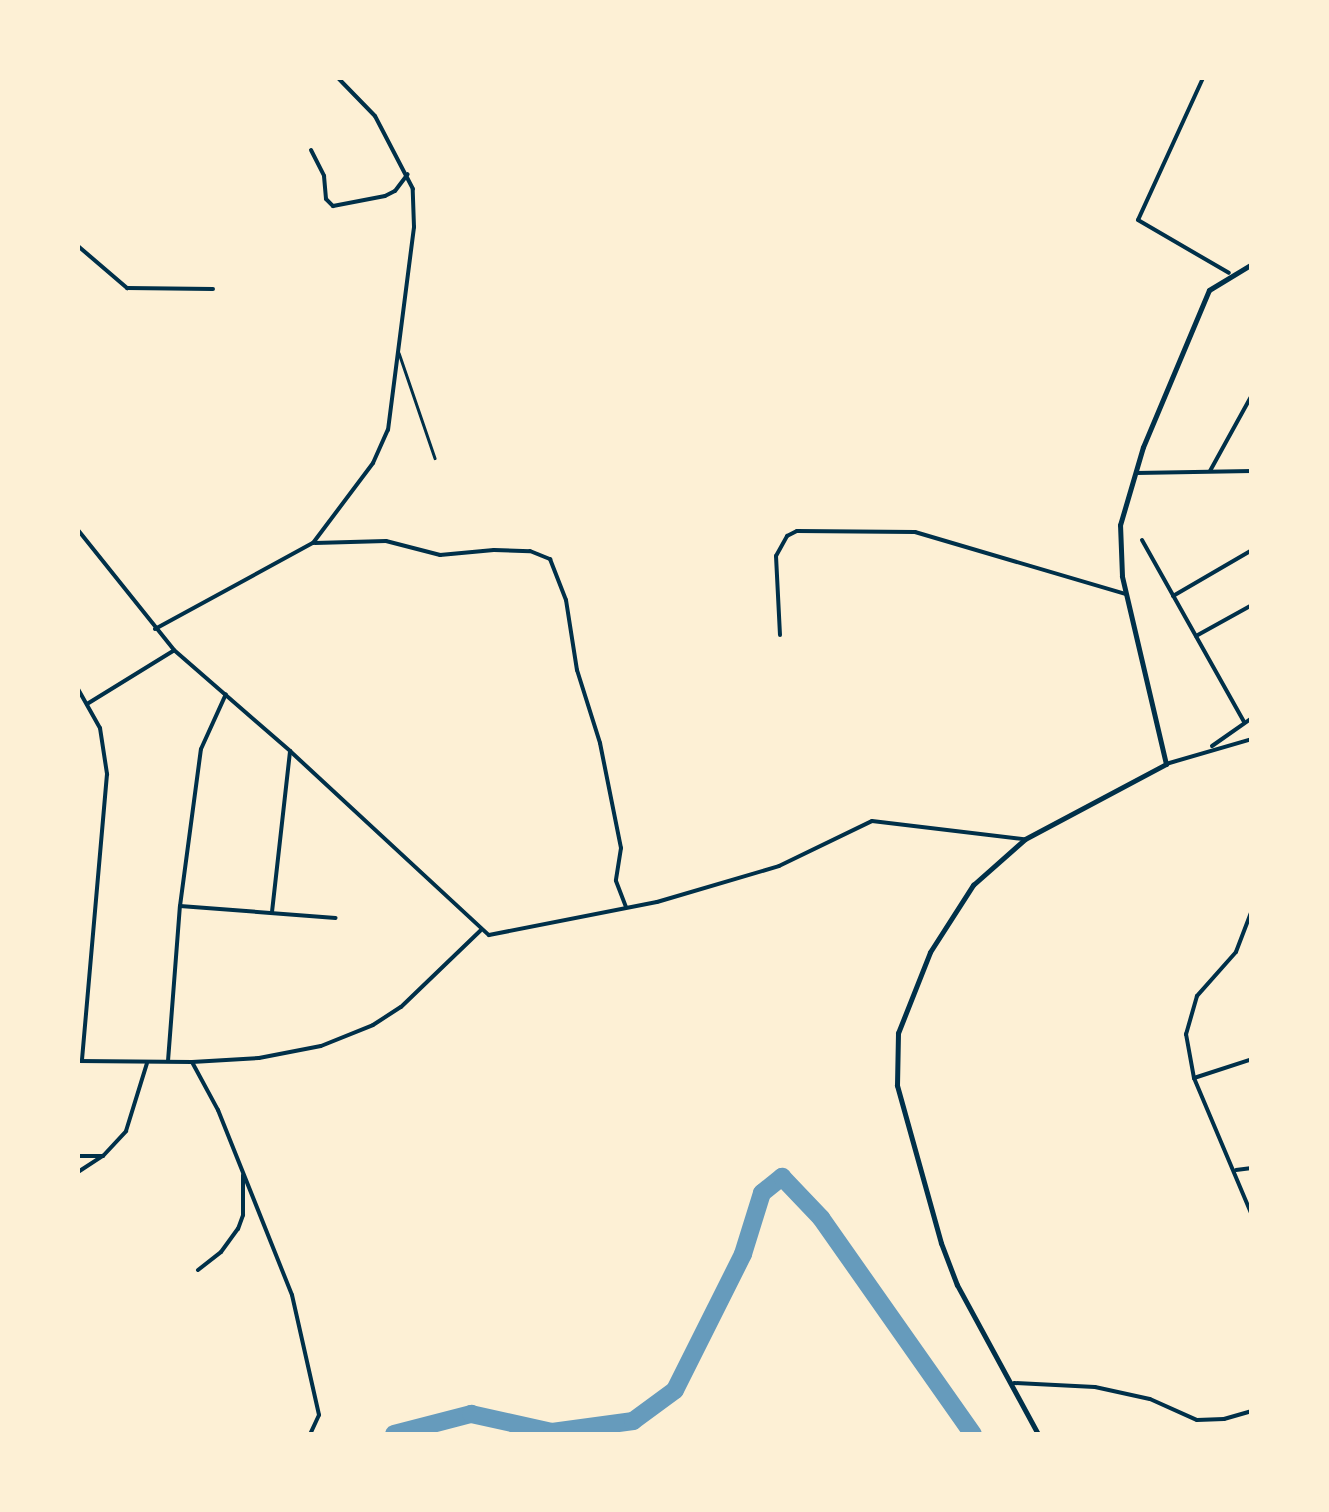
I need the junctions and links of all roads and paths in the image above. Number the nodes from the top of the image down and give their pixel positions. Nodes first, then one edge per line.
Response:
1 (338, 78) edge
2 (1203, 78) edge
3 (311, 150) dead end
4 (408, 174) junction
5 (78, 246) edge
6 (1252, 264) edge
7 (1229, 273) junction
8 (213, 289) dead end
9 (400, 352) junction
10 (1252, 395) edge
11 (435, 458) dead end
12 (1210, 471) junction
13 (1252, 471) edge
14 (1133, 473) junction
15 (78, 530) edge
16 (1142, 540) dead end
17 (313, 543) junction
18 (1252, 550) edge
19 (1126, 594) junction
20 (1173, 596) junction
21 (1252, 604) edge
22 (155, 630) junction
23 (780, 635) dead end
24 (1196, 636) junction
25 (174, 650) junction
26 (78, 689) edge
27 (226, 694) junction
28 (87, 704) junction
29 (1252, 718) edge
30 (1244, 722) junction
31 (1252, 739) edge
32 (1208, 748) junction
33 (290, 751) junction
34 (1166, 764) junction
35 (1024, 839) junction
36 (180, 906) junction
37 (626, 907) junction
38 (1252, 910) edge
39 (272, 912) junction
40 (336, 918) dead end
41 (480, 930) junction
42 (1252, 1059) edge
43 (80, 1061) edge
44 (148, 1061) junction
45 (168, 1061) junction
46 (192, 1062) junction
47 (1194, 1078) junction
48 (78, 1156) edge
49 (103, 1156) junction
50 (1252, 1168) edge
51 (243, 1170) junction
52 (1236, 1170) junction
53 (78, 1172) edge
54 (1252, 1215) edge
55 (198, 1270) dead end
56 (1014, 1383) junction
57 (1252, 1411) edge
58 (310, 1434) edge
59 (1038, 1434) edge

1 - 4 street
2 - 7 street
3 - 4 street
4 - 9 street
5 - 8 street
6 - 7 street
7 - 14 street
9 - 11 lane
9 - 17 street
10 - 12 street
12 - 13 street
12 - 14 street
14 - 19 street
15 - 22 street
16 - 20 street
17 - 22 street
17 - 37 street
18 - 20 street
19 - 23 street
19 - 34 street
20 - 24 street
21 - 24 street
22 - 25 street
24 - 30 street
25 - 27 street
25 - 28 street
26 - 28 street
27 - 33 street
27 - 36 street
28 - 43 street
29 - 30 street
30 - 32 street
31 - 32 street
32 - 34 street
33 - 39 street
33 - 41 street
34 - 35 street
35 - 37 street
35 - 56 street
36 - 39 street
36 - 45 street
37 - 41 street
38 - 47 street
39 - 40 street
41 - 46 street
42 - 47 street
43 - 44 street
44 - 45 street
44 - 49 street
45 - 46 street
46 - 51 street
47 - 52 street
48 - 49 street
49 - 53 street
50 - 52 street
51 - 55 street
51 - 58 street
52 - 54 street
56 - 57 street
56 - 59 street

